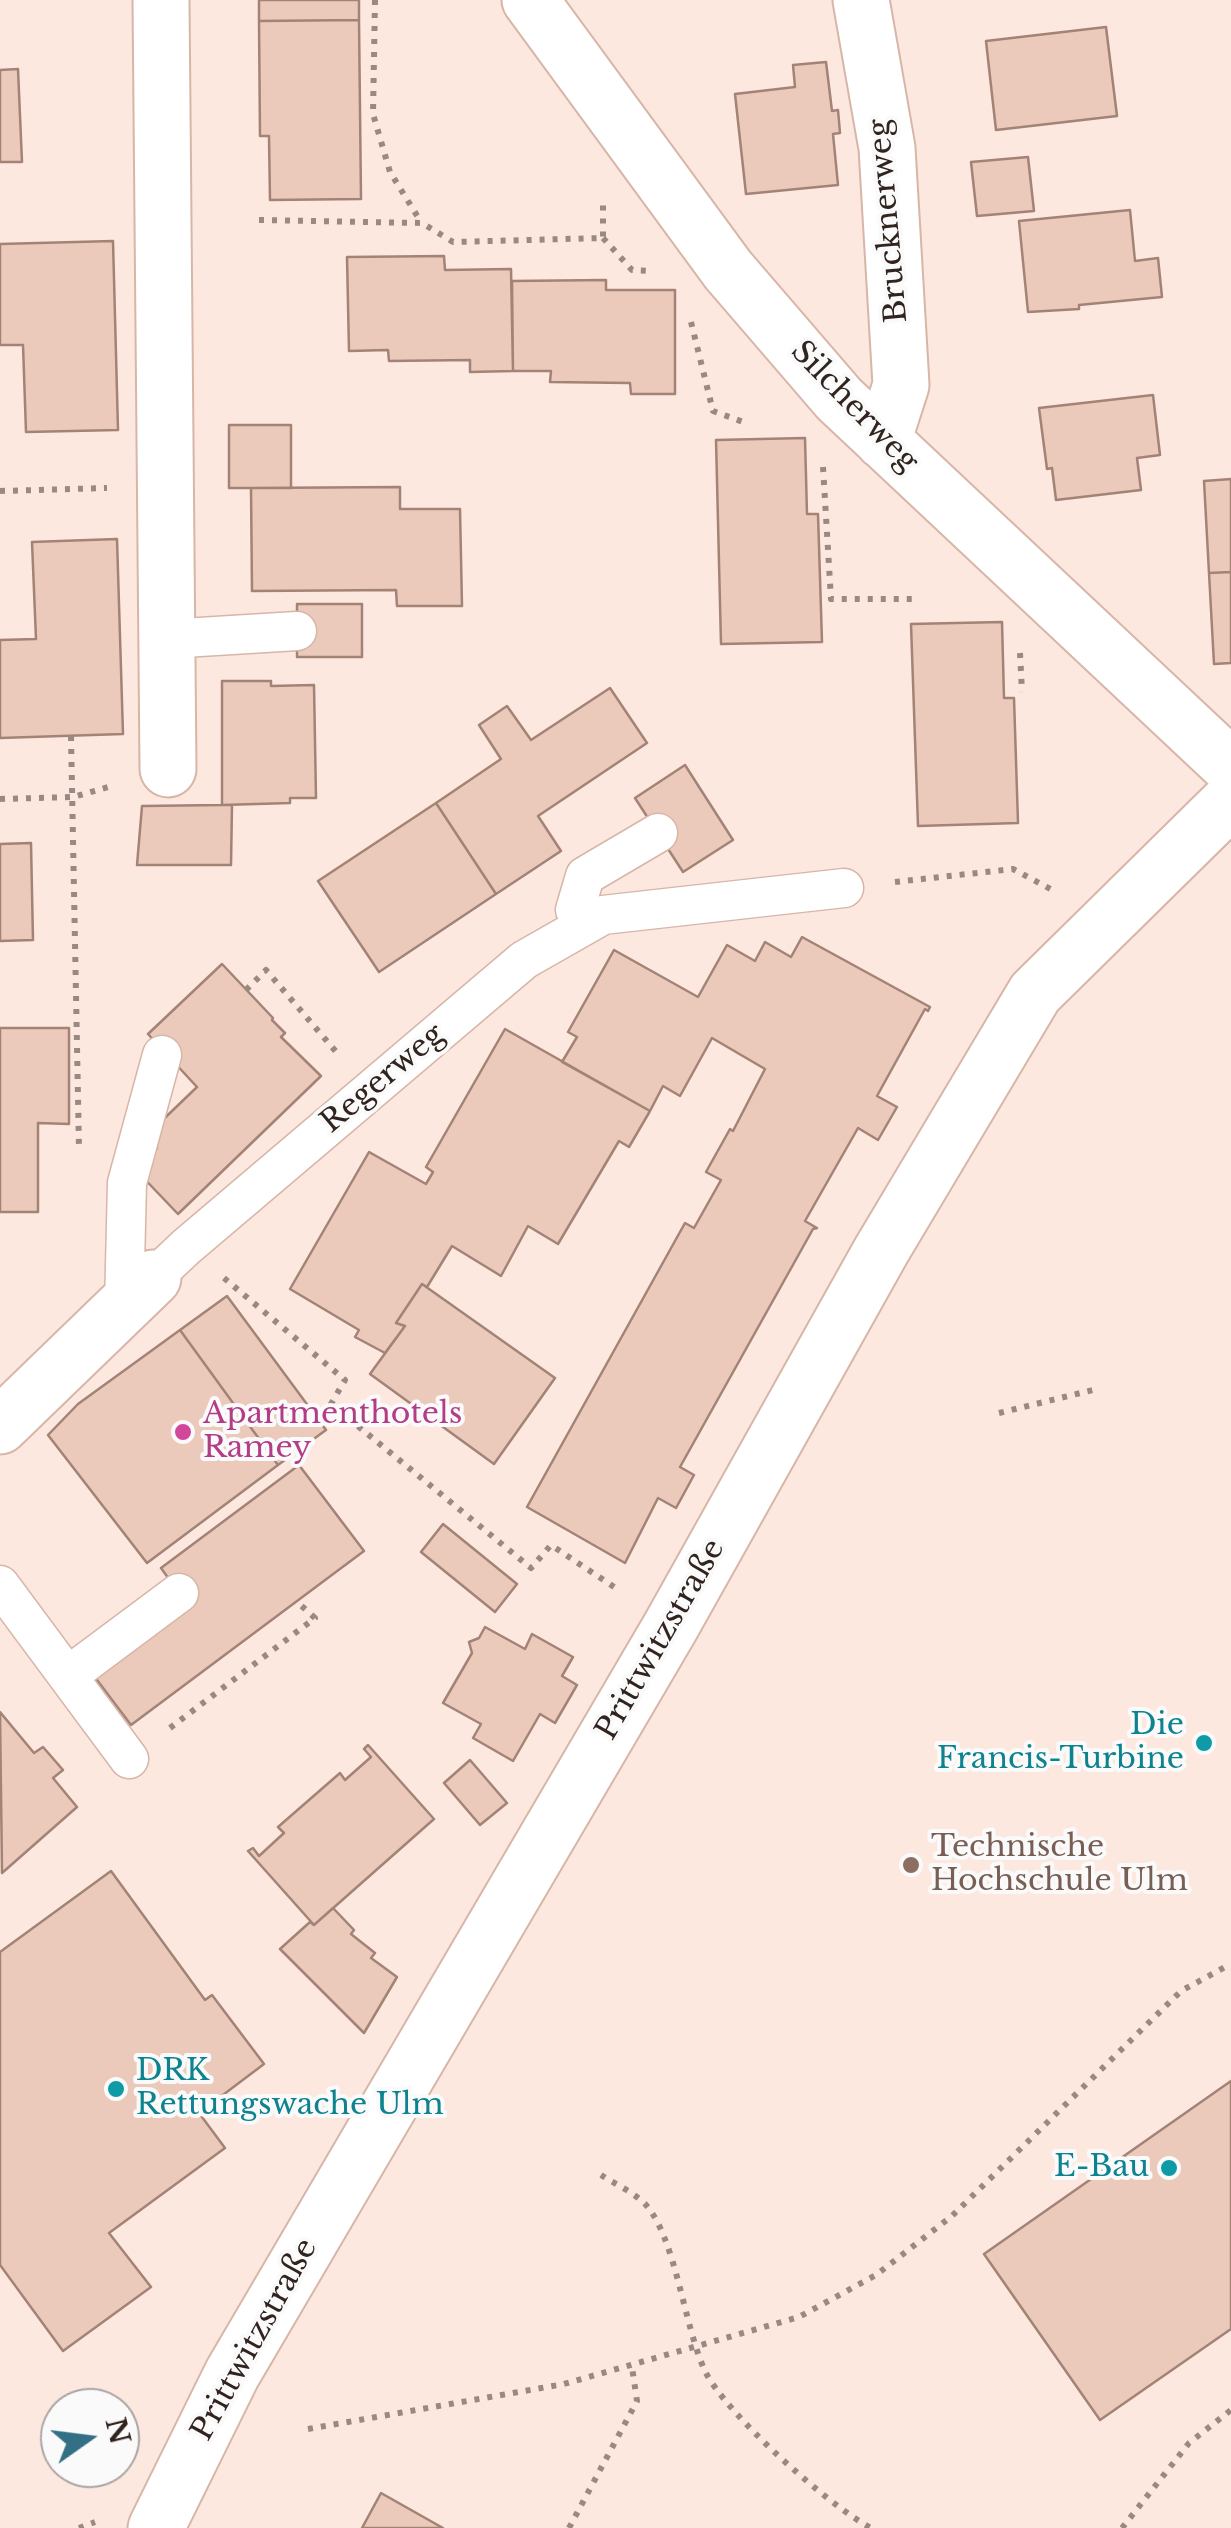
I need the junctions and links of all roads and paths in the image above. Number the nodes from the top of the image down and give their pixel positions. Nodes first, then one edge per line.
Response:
1 (162, 0) edge
2 (375, 0) edge
3 (530, 0) edge
4 (861, 0) edge
5 (625, 130) junction
6 (260, 220) dead end
7 (422, 223) junction
8 (603, 238) junction
9 (663, 271) dead end
10 (687, 306) dead end
11 (839, 399) junction
12 (746, 423) dead end
13 (883, 441) junction
14 (164, 486) junction
15 (0, 491) edge
16 (913, 599) dead end
17 (297, 630) dead end
18 (167, 639) junction
19 (70, 736) dead end
20 (1231, 767) edge
21 (146, 776) joint
22 (73, 797) junction
23 (0, 799) edge
24 (1231, 800) edge
25 (658, 832) dead end
26 (844, 888) joint
27 (584, 926) junction
28 (1098, 928) junction
29 (246, 990) dead end
30 (162, 1055) dead end
31 (370, 1090) junction
32 (80, 1164) dead end
33 (154, 1277) junction
34 (1097, 1389) dead end
35 (999, 1414) dead end
36 (0, 1426) edge
37 (0, 1585) edge
38 (179, 1593) dead end
39 (296, 1601) dead end
40 (671, 1626) junction
41 (68, 1675) junction
42 (129, 1759) joint
43 (1228, 1966) dead end
44 (601, 2175) dead end
45 (694, 2348) junction
46 (632, 2367) junction
47 (1231, 2410) edge
48 (308, 2428) dead end
49 (99, 2521) dead end
50 (79, 2528) edge
51 (156, 2528) edge
52 (568, 2528) edge
53 (871, 2528) edge
54 (1122, 2528) edge

1 - 14 street
2 - 7 path
3 - 5 street, Silcherweg
4 - 13 street, Brucknerweg
5 - 8 path
5 - 11 street, Silcherweg
6 - 7 path
7 - 8 path
8 - 9 path
10 - 12 path
11 - 13 street, Silcherweg
11 - 16 path
13 - 20 street, Silcherweg
14 - 15 path
14 - 18 street
17 - 18 lane
18 - 21 street
19 - 22 path
21 - 22 path
22 - 23 path
22 - 32 path
24 - 28 street, Prittwitzstraße
25 - 27 lane
26 - 27 lane, Regerweg
26 - 28 path
27 - 31 lane, Regerweg
28 - 40 street, Prittwitzstraße
29 - 31 path
30 - 33 lane
31 - 33 lane, Regerweg
33 - 36 street, Regerweg
33 - 40 path
34 - 35 path
37 - 41 lane
38 - 41 lane
39 - 42 path
40 - 51 street, Prittwitzstraße
41 - 42 lane
43 - 45 path
44 - 45 path
45 - 46 path
45 - 53 path
46 - 48 path
46 - 52 path
47 - 54 path
49 - 50 path

